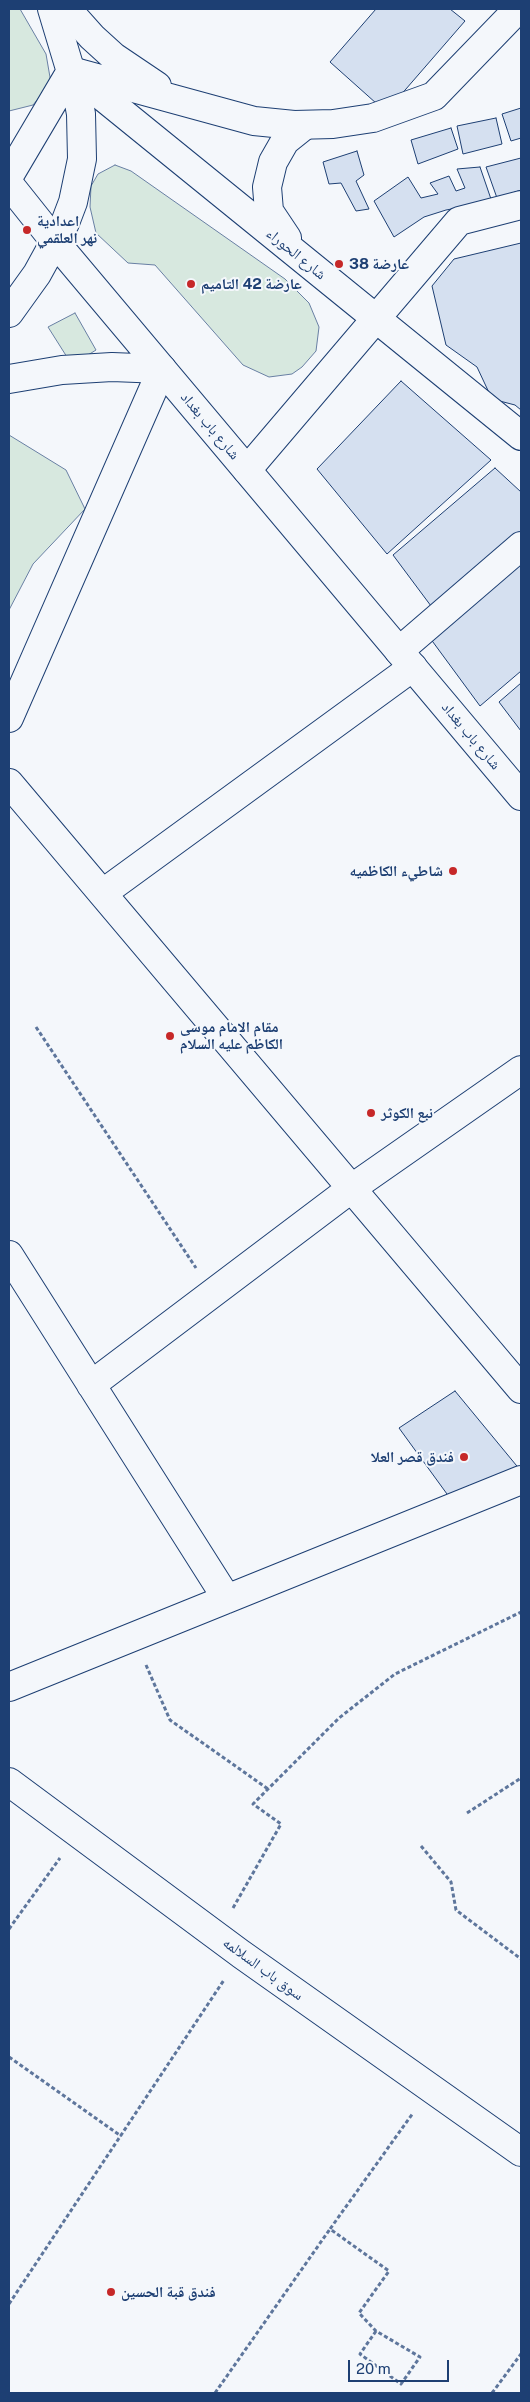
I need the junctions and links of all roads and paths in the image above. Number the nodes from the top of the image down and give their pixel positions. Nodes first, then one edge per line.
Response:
1 (52, 9) edge
2 (67, 9) edge
3 (518, 9) edge
4 (71, 71) junction
5 (216, 112) junction
6 (305, 125) junction
7 (9, 176) edge
8 (9, 184) edge
9 (521, 205) edge
10 (56, 243) junction
11 (297, 254) junction
12 (9, 313) edge
13 (377, 319) junction
14 (162, 370) junction
15 (9, 378) edge
16 (521, 436) edge
17 (247, 470) junction
18 (521, 546) edge
19 (406, 659) junction
20 (9, 718) edge
21 (9, 783) edge
22 (521, 796) edge
23 (102, 893) junction
24 (36, 1027) dead end
25 (521, 1070) edge
26 (352, 1188) junction
27 (9, 1254) edge
28 (213, 1293) junction
29 (91, 1385) junction
30 (521, 1389) edge
31 (521, 1480) edge
32 (227, 1599) junction
33 (521, 1612) edge
34 (134, 1637) junction
35 (9, 1687) edge
36 (521, 1778) edge
37 (9, 1782) edge
38 (268, 1789) junction
39 (467, 1813) dead end
40 (78, 1834) junction
41 (421, 1846) dead end
42 (9, 1929) edge
43 (217, 1936) junction
44 (241, 1954) junction
45 (521, 1959) edge
46 (9, 2056) edge
47 (430, 2088) junction
48 (121, 2136) junction
49 (521, 2152) edge
50 (330, 2229) junction
51 (9, 2304) edge
52 (376, 2331) junction
53 (521, 2354) edge
54 (215, 2393) edge
55 (492, 2393) edge

1 - 4 main road
2 - 5 main road
3 - 6 main road
4 - 5 main road
4 - 7 main road
4 - 10 main road
4 - 11 main road, شارع الحوراء
5 - 6 main road
6 - 11 main road
8 - 10 main road, شارع باب بغداد
9 - 13 main road
10 - 12 main road
10 - 14 main road, شارع باب بغداد
11 - 13 main road, شارع الحوراء
13 - 16 main road, شارع الحوراء
13 - 17 main road
14 - 15 main road
14 - 17 main road, شارع باب بغداد
14 - 20 main road
17 - 19 main road, شارع باب بغداد
18 - 19 main road
19 - 22 main road, شارع باب بغداد
19 - 23 main road
21 - 23 main road
23 - 26 main road
24 - 28 path
25 - 26 main road
26 - 28 main road
26 - 30 main road
27 - 29 main road
28 - 29 main road
29 - 32 main road
31 - 32 main road
32 - 34 main road
33 - 38 path
34 - 35 main road
34 - 38 path
36 - 39 path
37 - 40 main road, سوق باب السلالمه
38 - 43 path
40 - 42 path
40 - 43 main road, سوق باب السلالمه
41 - 45 path
43 - 44 main road, سوق باب السلالمه
44 - 47 main road, سوق باب السلالمه
44 - 48 path
46 - 48 path
47 - 49 main road, سوق باب السلالمه
47 - 50 path
48 - 51 path
50 - 52 path
50 - 54 path
52 - 52 path
53 - 55 path

